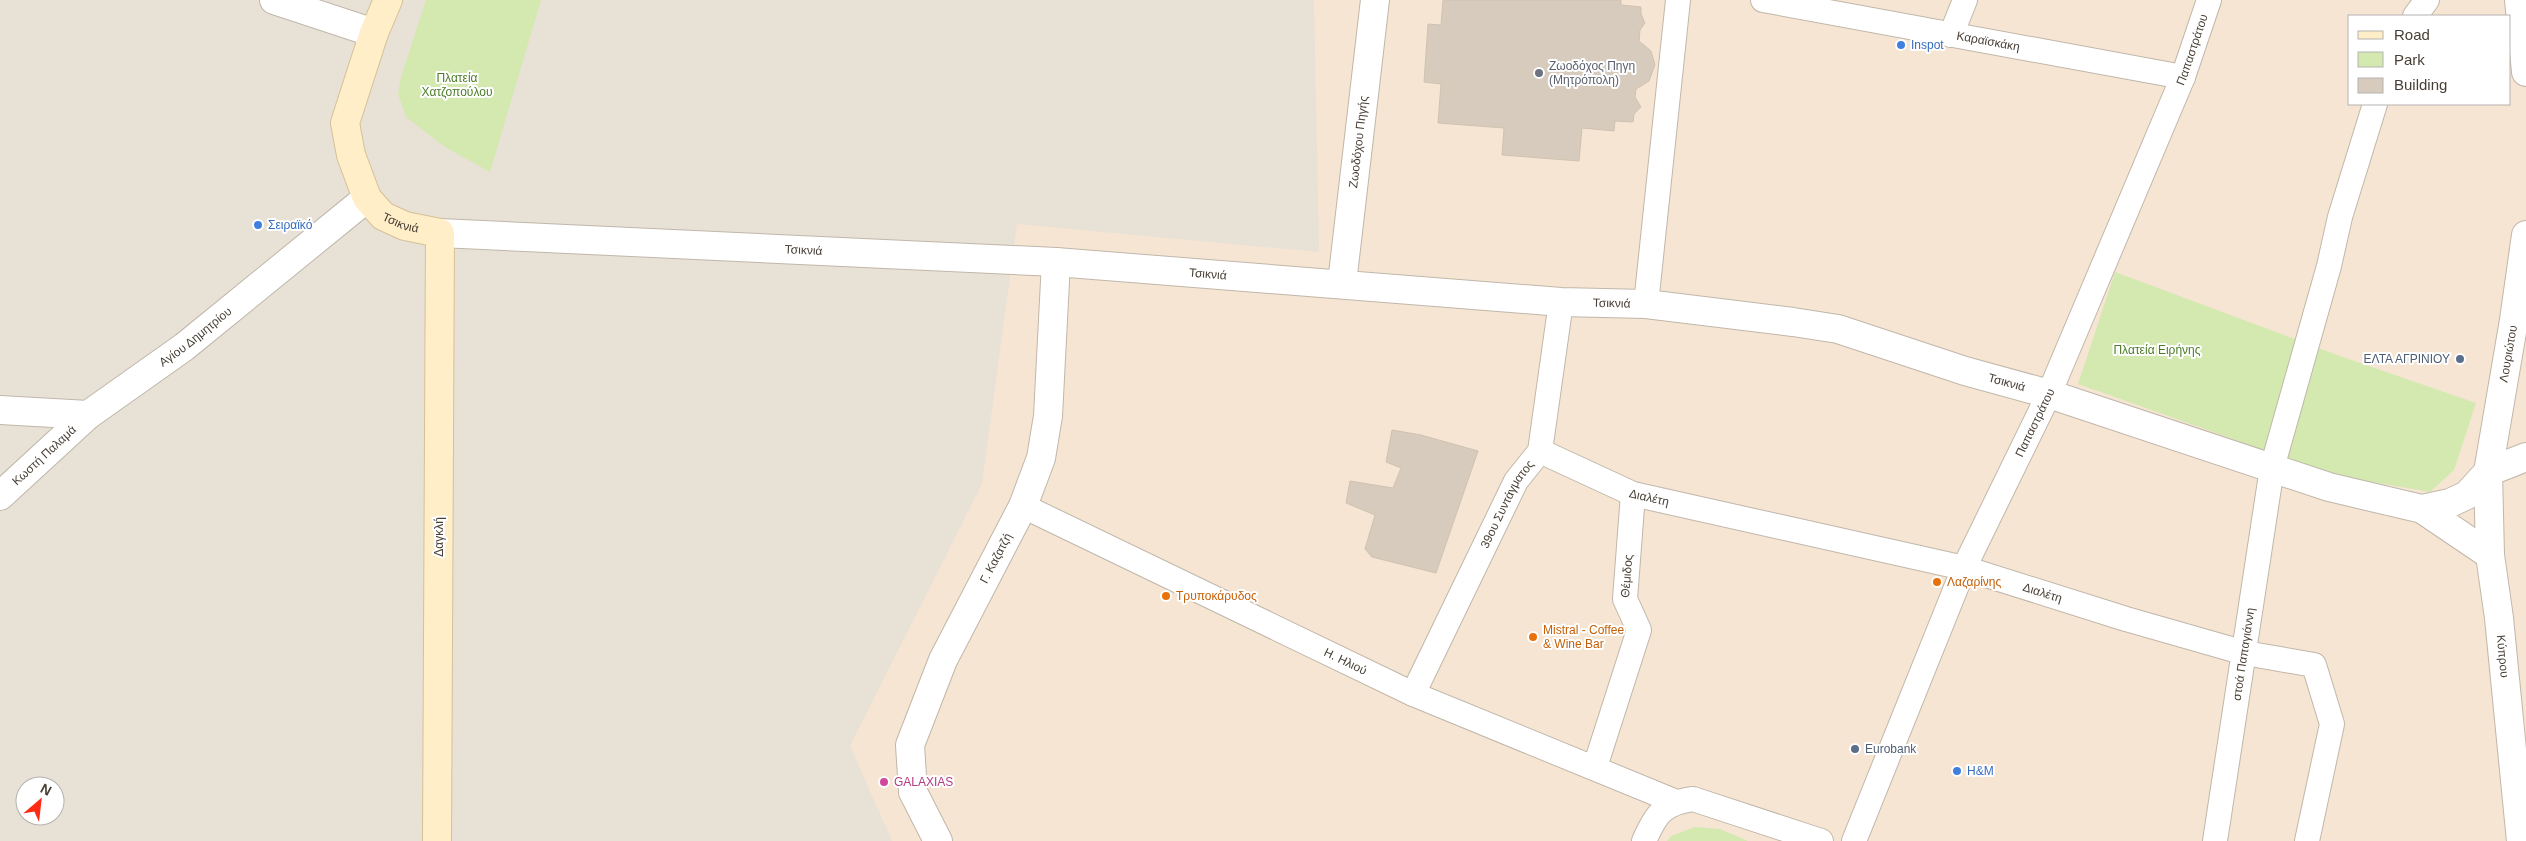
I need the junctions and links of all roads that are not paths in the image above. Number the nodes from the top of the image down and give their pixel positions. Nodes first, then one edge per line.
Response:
1 (274, 0) edge
2 (388, 0) edge
3 (1375, 0) edge
4 (1678, 0) edge
5 (1764, 0) edge
6 (1965, 0) edge
7 (2209, 0) edge
8 (2427, 0) edge
9 (2519, 0) edge
10 (2416, 15) edge
11 (374, 33) junction
12 (1951, 35) junction
13 (2526, 72) edge
14 (2183, 77) junction
15 (2375, 105) edge
16 (367, 198) junction
17 (440, 232) junction
18 (2526, 235) edge
19 (1056, 262) junction
20 (1342, 283) junction
21 (1561, 302) junction
22 (1646, 304) junction
23 (2049, 394) junction
24 (0, 410) edge
25 (88, 415) junction
26 (1540, 451) junction
27 (2526, 456) edge
28 (2272, 468) junction
29 (2488, 472) junction
30 (1633, 494) junction
31 (0, 496) edge
32 (1023, 506) junction
33 (2422, 509) junction
34 (2490, 556) junction
35 (1964, 568) junction
36 (2246, 653) junction
37 (1413, 694) junction
38 (1595, 767) junction
39 (1674, 802) junction
40 (437, 841) edge
41 (938, 841) edge
42 (1644, 841) edge
43 (1821, 841) edge
44 (1854, 841) edge
45 (2215, 841) edge
46 (2307, 841) edge
47 (2521, 841) edge

1 - 11 street
2 - 11 main road, Τσικνιά
3 - 20 street, Ζωοδόχου Πηγής
4 - 22 street
5 - 12 street, Καραϊσκάκη
6 - 12 street
7 - 14 street, Παπαστράτου
8 - 10 street
9 - 13 street
11 - 16 main road, Τσικνιά
12 - 14 street, Καραϊσκάκη
14 - 23 street, Παπαστράτου
15 - 28 street, στοά Παπαγιάννη
16 - 17 main road, Τσικνιά
16 - 25 street, Αγίου Δημητρίου
17 - 19 street, Τσικνιά
17 - 40 main road, Δαγκλή
18 - 29 street, Λουριώτου
19 - 20 street, Τσικνιά
19 - 32 street, Γ. Καζατζή
20 - 21 street, Τσικνιά
21 - 22 street, Τσικνιά
21 - 26 street, 39ου Συντάγματος
22 - 23 street, Τσικνιά
23 - 28 street
23 - 35 street, Παπαστράτου
24 - 25 street
25 - 31 street, Κωστή Παλαμά
26 - 30 street, Διαλέτη
26 - 37 street, 39ου Συντάγματος
27 - 29 street
28 - 33 street
28 - 36 street, στοά Παπαγιάννη
29 - 33 street
29 - 34 street, Κύπρου
30 - 35 street, Διαλέτη
30 - 38 street, Θέμιδος
32 - 37 street, Η. Ηλιού
32 - 41 street, Γ. Καζατζή
33 - 34 street
34 - 47 street, Κύπρου
35 - 36 street, Διαλέτη
35 - 44 street, Παπαστράτου
36 - 45 street, στοά Παπαγιάννη
36 - 46 street, Διαλέτη
37 - 38 street, Η. Ηλιού
38 - 39 street, Η. Ηλιού
39 - 42 street
39 - 43 street

